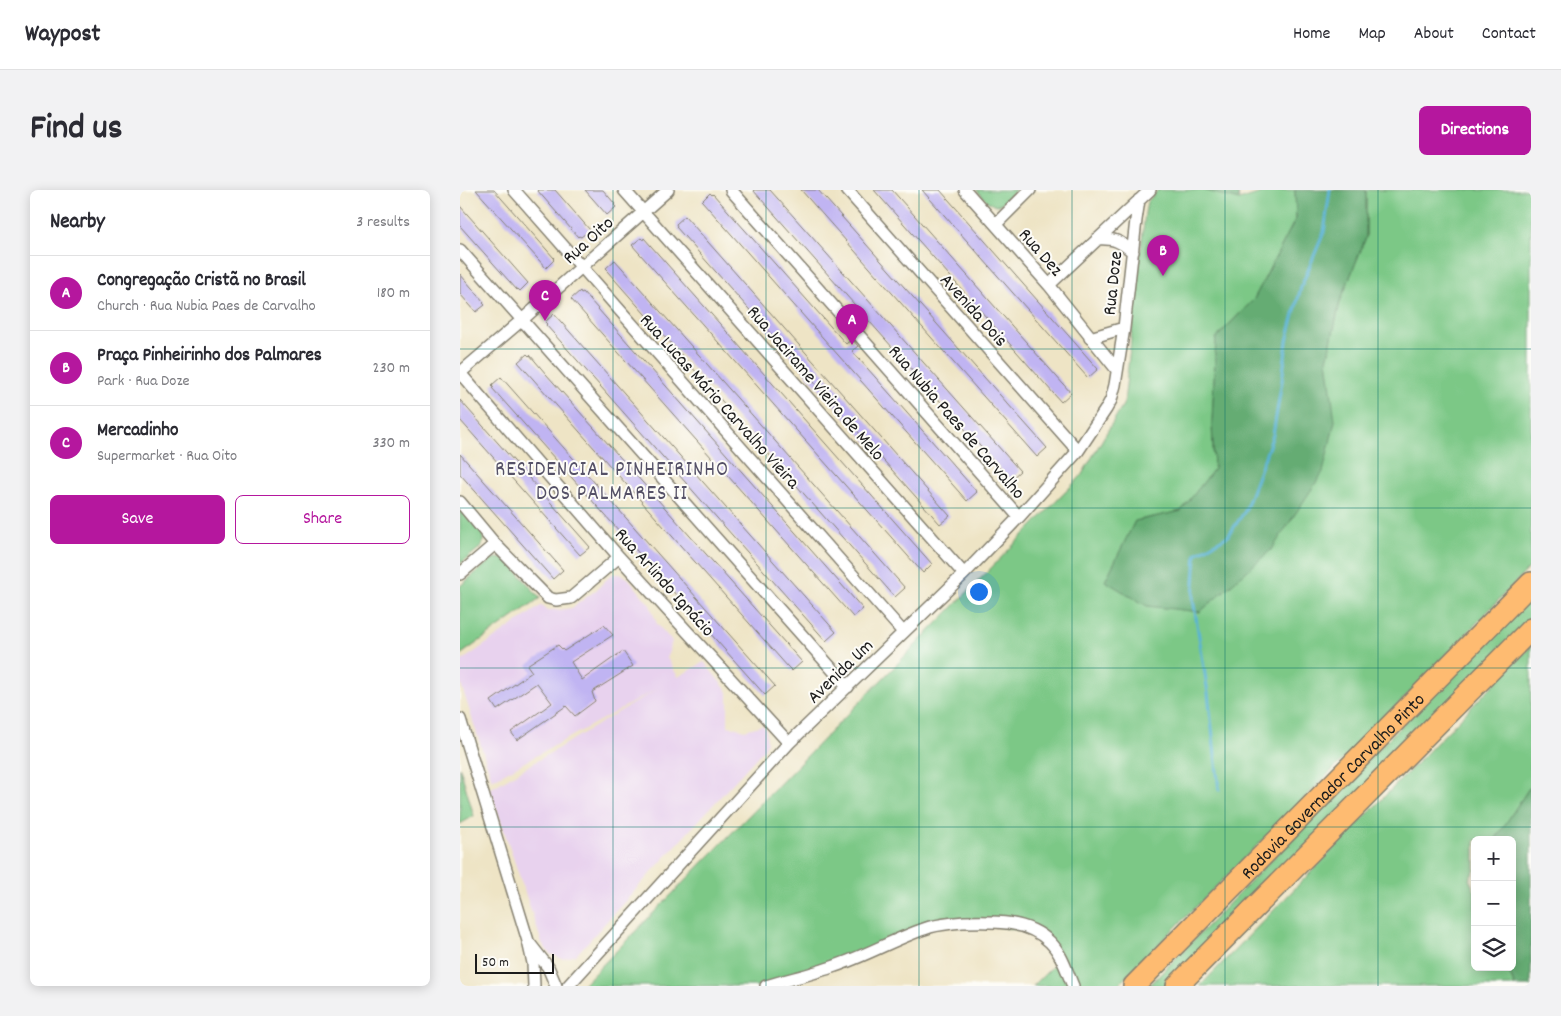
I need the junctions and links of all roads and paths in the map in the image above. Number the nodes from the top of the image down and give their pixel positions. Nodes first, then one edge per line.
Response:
1 (514, 190) edge
2 (624, 190) edge
3 (668, 190) edge
4 (731, 190) edge
5 (846, 190) edge
6 (965, 190) edge
7 (1030, 190) edge
8 (1150, 190) edge
9 (1139, 200) junction
10 (644, 212) junction
11 (996, 224) junction
12 (1097, 239) junction
13 (460, 250) edge
14 (1132, 252) junction
15 (581, 268) junction
16 (1049, 285) junction
17 (522, 320) junction
18 (1124, 328) junction
19 (1090, 338) junction
20 (1116, 370) junction
21 (460, 373) edge
22 (1078, 451) junction
23 (460, 502) edge
24 (1020, 517) junction
25 (495, 544) junction
26 (619, 557) junction
27 (460, 574) edge
28 (964, 574) junction
29 (1531, 583) edge
30 (1531, 629) edge
31 (904, 632) junction
32 (848, 687) junction
33 (460, 719) edge
34 (789, 743) junction
35 (528, 941) junction
36 (534, 986) edge
37 (556, 986) edge
38 (568, 986) edge
39 (766, 986) edge
40 (1074, 986) edge
41 (1134, 986) edge
42 (1177, 986) edge

1 - 15 street, Rua Lucas Mário Carvalho Vieira
2 - 10 street, Rua Jacirame Vieira de Melo
3 - 10 street, Rua Oito
4 - 24 street, Rua Nubia Paes de Carvalho
5 - 22 street, Avenida Dois
6 - 11 street, Rua Dez
7 - 11 street
8 - 9 street
9 - 12 street
9 - 14 street, Rua Doze
10 - 15 street, Rua Oito
10 - 28 street, Rua Jacirame Vieira de Melo
11 - 16 street, Rua Dez
12 - 14 street
12 - 16 street
13 - 17 street
14 - 18 street, Rua Doze
15 - 17 street, Rua Oito
15 - 31 street, Rua Lucas Mário Carvalho Vieira
16 - 19 street, Rua Dez
17 - 21 street, Rua Oito
17 - 32 street
18 - 19 street
18 - 20 street, Rua Doze
19 - 20 street, Rua Dez
20 - 22 street, Avenida Um
21 - 26 street, Rua Arlindo Ignácio
22 - 24 street, Avenida Um
23 - 25 street
24 - 28 street, Avenida Um
25 - 26 street
25 - 27 street
26 - 34 street, Rua Arlindo Ignácio
28 - 31 street, Avenida Um
29 - 41 highway, Rodovia Governador Carvalho Pinto
30 - 42 highway, Rodovia Governador Carvalho Pinto
31 - 32 street, Avenida Um
32 - 34 street, Avenida Um
33 - 35 street
34 - 38 street, Avenida Um
35 - 36 street
35 - 37 street
39 - 40 street

